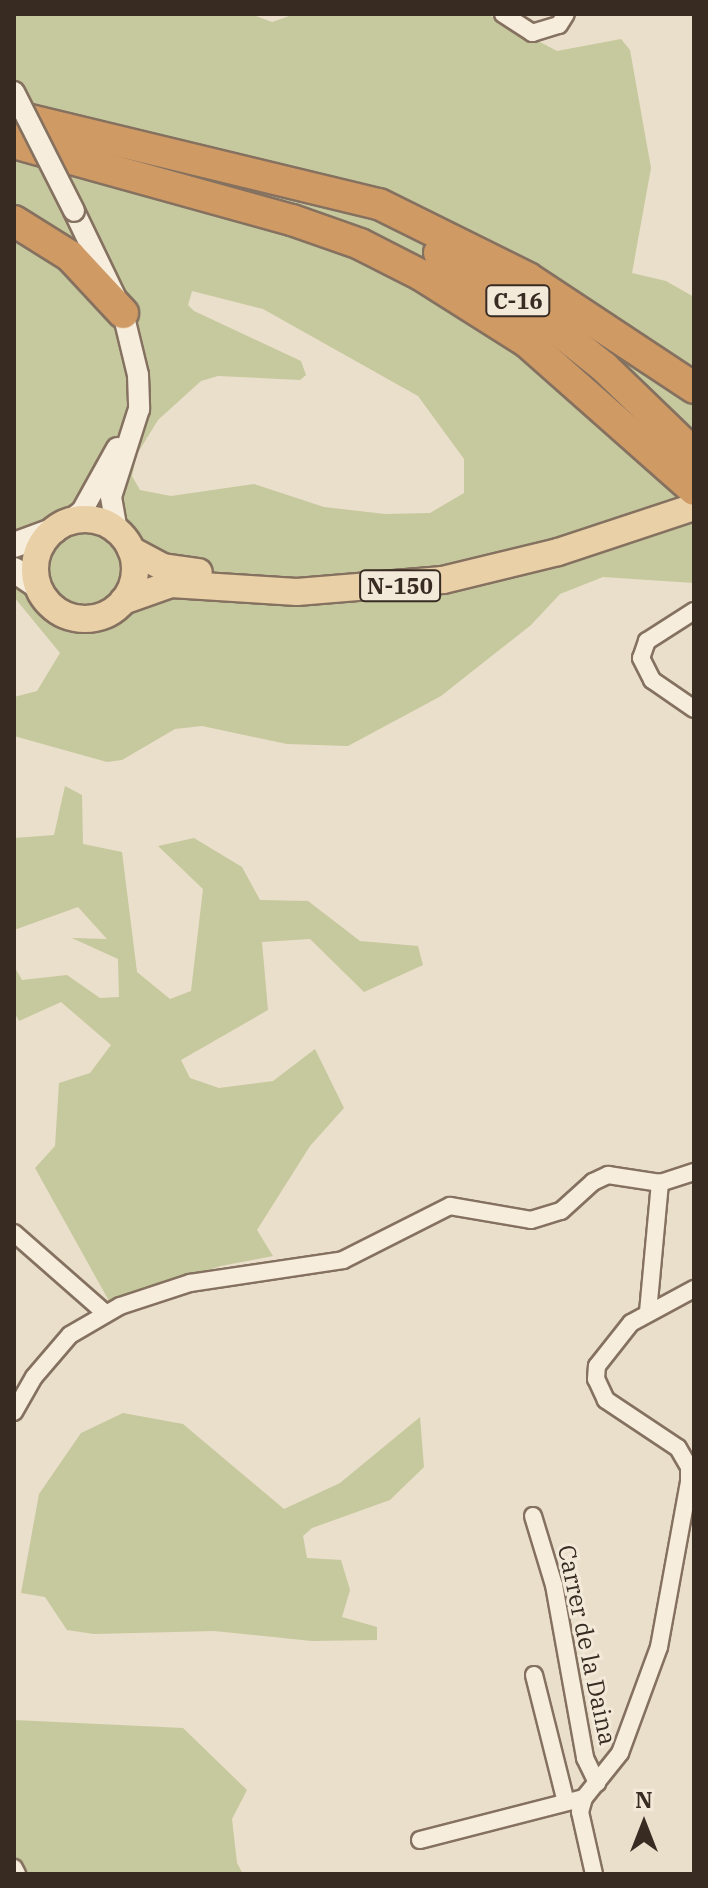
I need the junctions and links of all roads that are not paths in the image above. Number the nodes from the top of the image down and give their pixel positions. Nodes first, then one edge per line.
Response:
1 (503, 14) edge
2 (566, 14) edge
3 (14, 92) edge
4 (14, 116) edge
5 (14, 143) edge
6 (312, 190) junction
7 (14, 221) edge
8 (123, 313) junction
9 (694, 388) edge
10 (136, 423) junction
11 (694, 454) edge
12 (694, 492) edge
13 (675, 509) edge
14 (61, 526) junction
15 (124, 541) junction
16 (14, 545) edge
17 (14, 570) edge
18 (38, 586) junction
19 (123, 601) junction
20 (694, 611) edge
21 (694, 709) edge
22 (694, 1172) edge
23 (660, 1183) junction
24 (14, 1233) edge
25 (694, 1289) edge
26 (648, 1312) junction
27 (105, 1313) junction
28 (14, 1412) edge
29 (533, 1516) dead end
30 (534, 1675) dead end
31 (597, 1783) junction
32 (584, 1798) junction
33 (566, 1802) junction
34 (420, 1840) dead end
35 (14, 1868) edge
36 (17, 1874) edge
37 (594, 1874) edge

1 - 2 street
3 - 8 street, bridge
4 - 6 highway, C-16
5 - 12 highway, C-16
6 - 9 highway
6 - 11 highway, C-16
7 - 8 highway
8 - 10 street
10 - 14 street
10 - 15 street
12 - 13 main road, N-150
13 - 15 main road, N-150
13 - 19 main road, N-150
14 - 15 main road
14 - 16 main road
14 - 18 main road
15 - 19 main road
17 - 18 main road
18 - 19 main road
20 - 21 street
22 - 23 street
23 - 26 street
23 - 27 street
24 - 27 street
25 - 26 street
26 - 31 street
27 - 28 street
29 - 31 street, Carrer de la Daina
30 - 33 street
31 - 32 street
32 - 33 street
32 - 37 street
33 - 34 street
35 - 36 street

